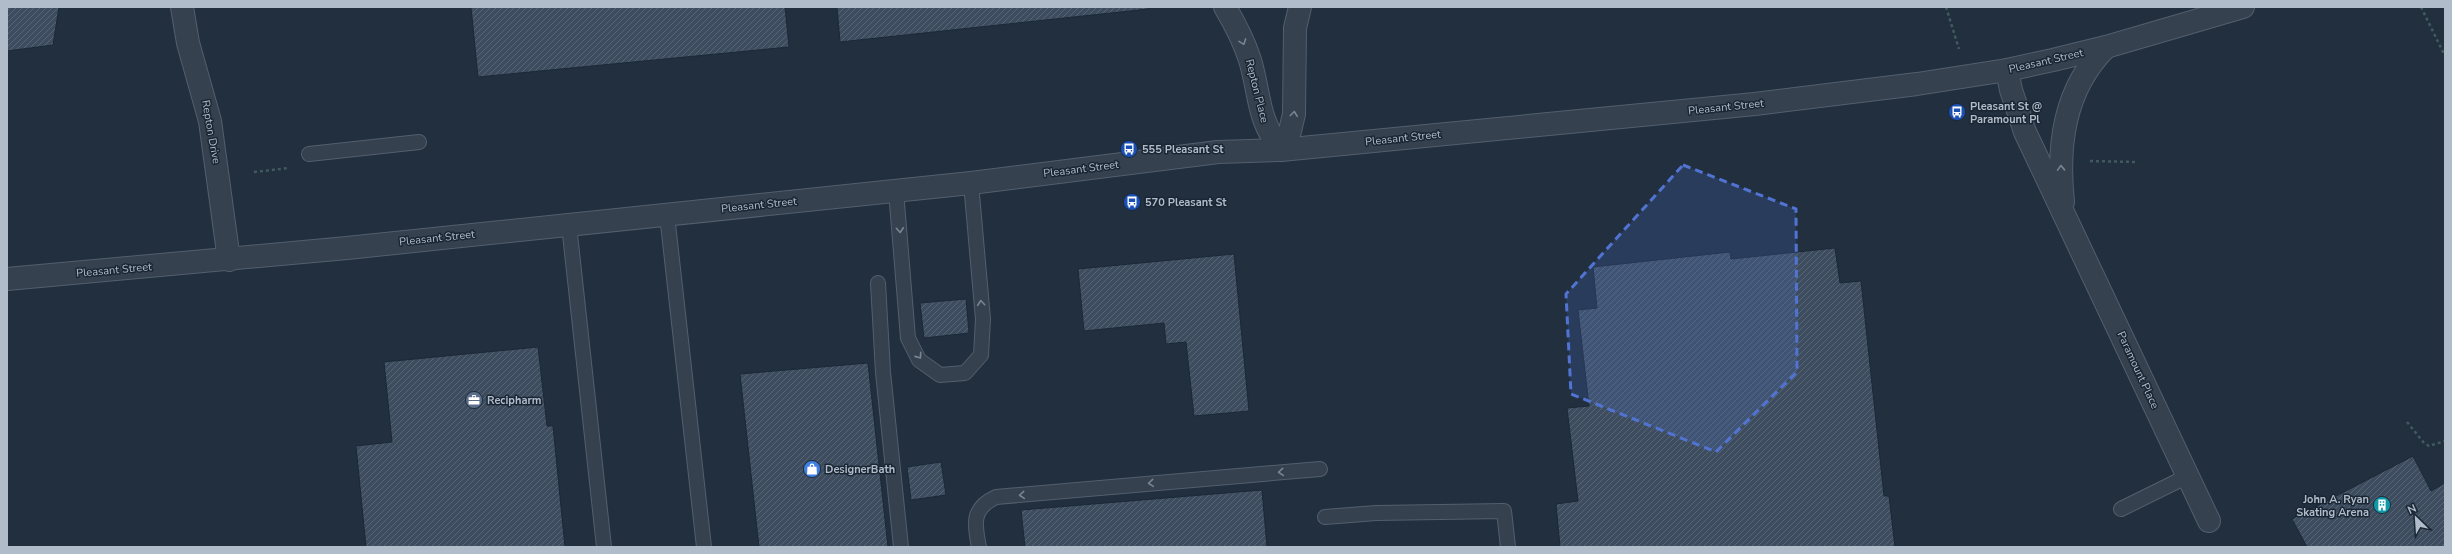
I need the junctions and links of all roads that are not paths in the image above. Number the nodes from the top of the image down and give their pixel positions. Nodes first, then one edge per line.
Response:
1 (182, 7) edge
2 (1225, 7) edge
3 (1300, 7) edge
4 (2243, 7) edge
5 (2106, 47) junction
6 (2007, 70) junction
7 (419, 142) dead end
8 (1281, 150) junction
9 (309, 154) road end
10 (971, 183) junction
11 (896, 191) junction
12 (667, 215) junction
13 (2067, 220) junction
14 (569, 225) junction
15 (229, 260) junction
16 (7, 279) edge
17 (878, 283) dead end
18 (1320, 469) dead end
19 (2188, 476) junction
20 (2121, 509) dead end
21 (1325, 517) dead end
22 (2209, 521) dead end
23 (604, 547) edge
24 (704, 547) edge
25 (901, 547) edge
26 (979, 547) edge
27 (1508, 547) edge

1 - 15 street, Repton Drive
2 -> 8 street, Repton Place
8 -> 3 street
4 - 5 street, Pleasant Street
5 - 6 street, Pleasant Street
13 -> 5 street, Paramount Place
6 - 8 street, Pleasant Street
6 - 13 street, Paramount Place
7 - 9 lane
8 - 10 street, Pleasant Street
10 - 11 street, Pleasant Street
11 -> 10 lane
11 - 12 street, Pleasant Street
12 - 14 street, Pleasant Street
12 - 24 lane
13 - 19 street, Paramount Place
14 - 15 street, Pleasant Street
14 - 23 lane
15 - 16 street, Pleasant Street
17 - 25 lane
18 -> 26 lane
19 - 20 lane
19 - 22 street, Paramount Place
21 - 27 lane

